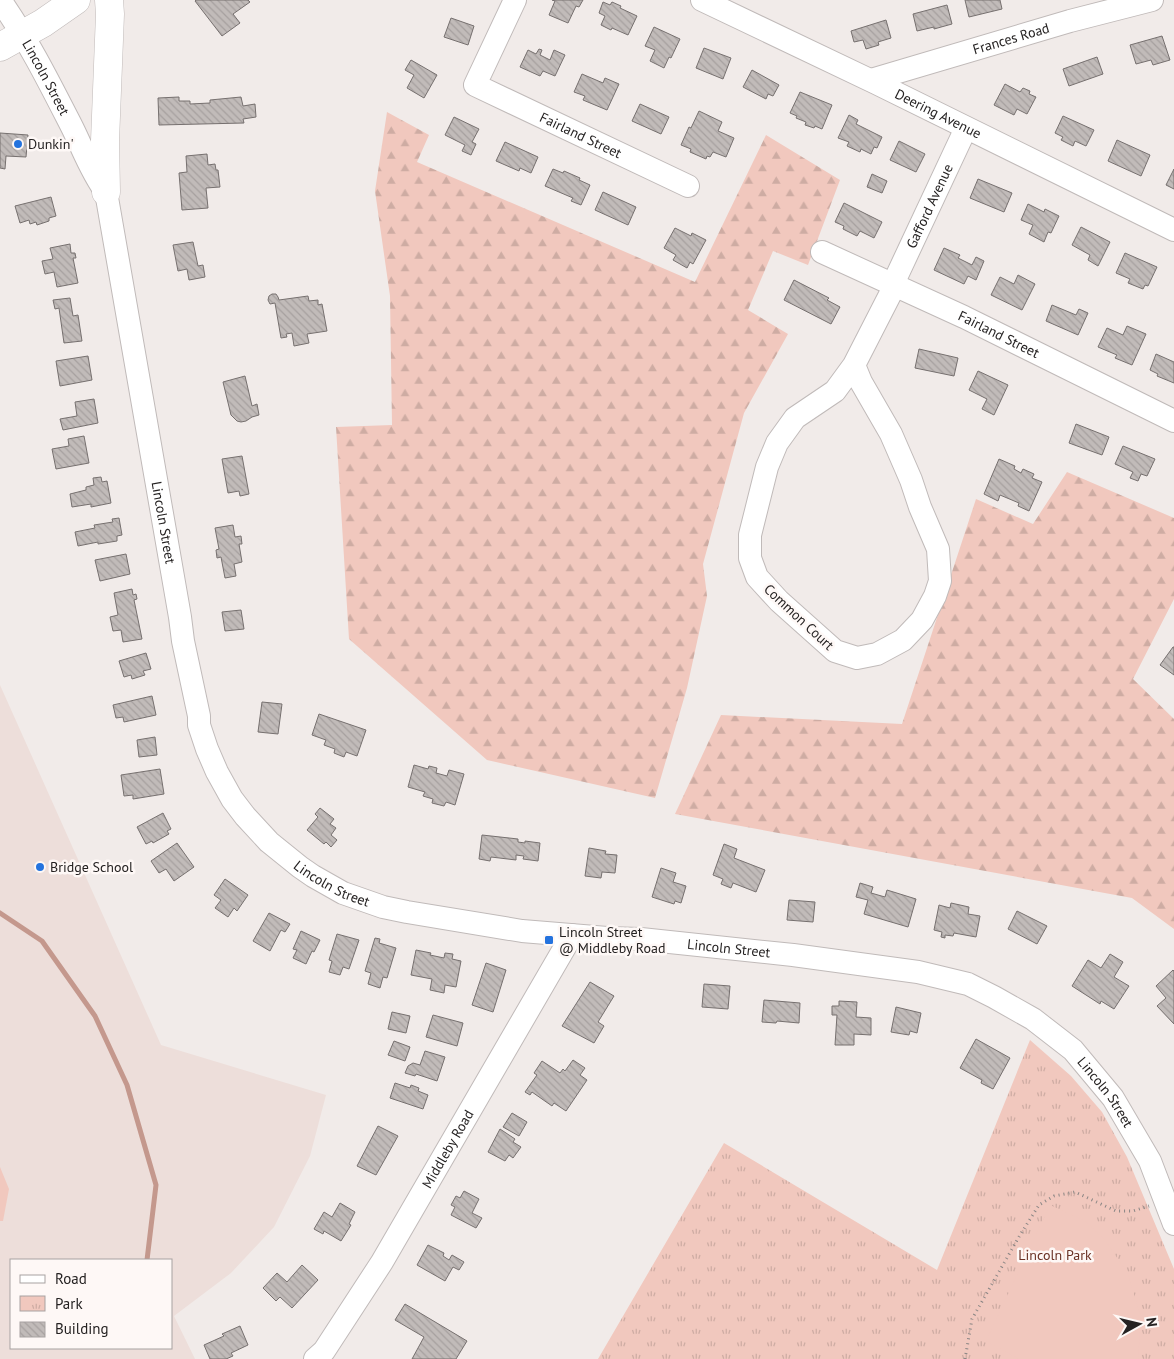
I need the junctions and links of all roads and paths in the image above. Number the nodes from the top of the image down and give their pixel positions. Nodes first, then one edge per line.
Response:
1 (0, 0) edge
2 (76, 0) edge
3 (109, 0) edge
4 (515, 0) edge
5 (702, 0) edge
6 (1152, 0) edge
7 (11, 41) edge
8 (871, 80) junction
9 (966, 128) junction
10 (688, 186) dead end
11 (106, 192) junction
12 (1174, 230) edge
13 (822, 252) dead end
14 (894, 284) junction
15 (854, 365) junction
16 (1174, 421) edge
17 (572, 935) junction
18 (1166, 1200) junction
19 (1174, 1224) edge
20 (315, 1359) edge
21 (965, 1359) edge

1 - 7 street, Lincoln Street
2 - 7 main road
3 - 11 main road
4 - 10 street, Fairland Street
5 - 8 street, Deering Avenue
6 - 8 street, Frances Road
7 - 11 street, Lincoln Street
8 - 9 street, Deering Avenue
9 - 12 street, Deering Avenue
9 - 14 street, Gafford Avenue
11 - 17 street, Lincoln Street
13 - 14 street, Fairland Street
14 - 15 street, Common Court
14 - 16 street, Fairland Street
15 - 15 street, Common Court
17 - 18 street, Lincoln Street
17 - 20 street, Middleby Road
18 - 19 street, Lincoln Street
18 - 21 path

